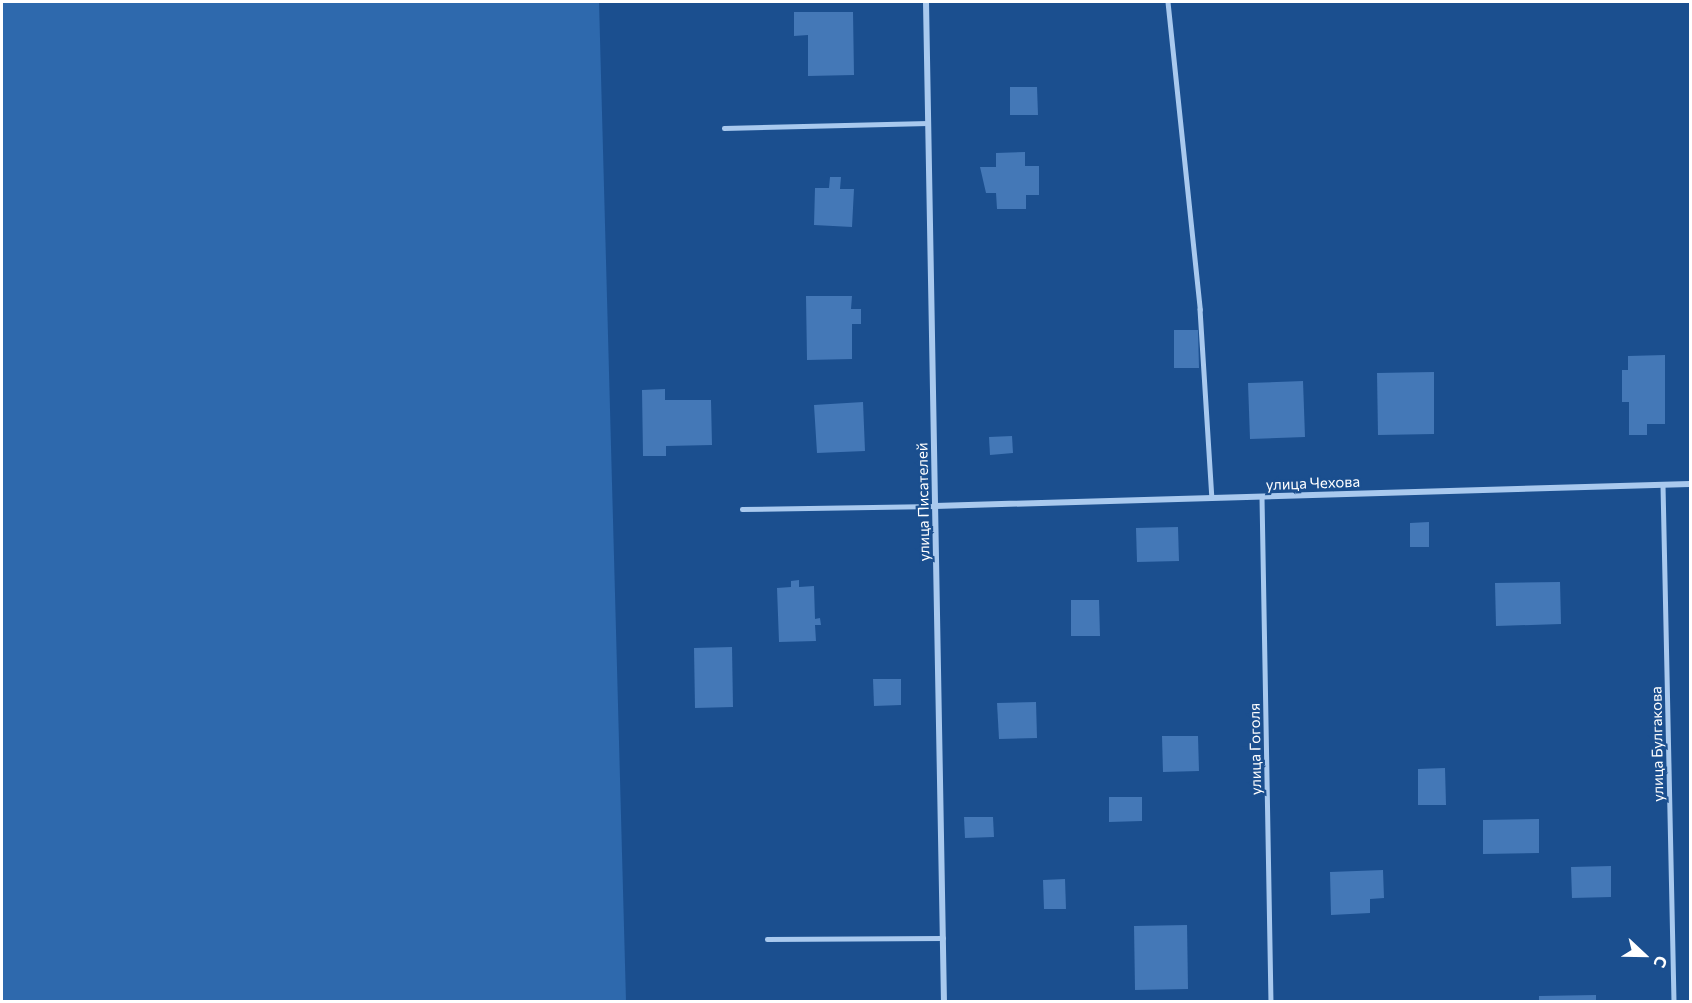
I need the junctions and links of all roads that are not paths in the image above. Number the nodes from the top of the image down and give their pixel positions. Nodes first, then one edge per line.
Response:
1 (926, 2) edge
2 (1168, 2) edge
3 (928, 123) junction
4 (724, 128) dead end
5 (1690, 484) edge
6 (1663, 485) junction
7 (1262, 497) junction
8 (1212, 498) junction
9 (935, 506) junction
10 (742, 509) dead end
11 (943, 938) junction
12 (767, 939) dead end
13 (944, 1002) edge
14 (1271, 1002) edge
15 (1674, 1002) edge

1 - 3 street, улица Писателей
2 - 8 lane
3 - 4 lane
3 - 9 street, улица Писателей
5 - 6 street, улица Чехова
6 - 7 street, улица Чехова
6 - 15 lane, улица Булгакова
7 - 8 street, улица Чехова
7 - 14 lane, улица Гоголя
8 - 9 street, улица Чехова
9 - 10 lane
9 - 11 street, улица Писателей
11 - 12 lane
11 - 13 street, улица Писателей

